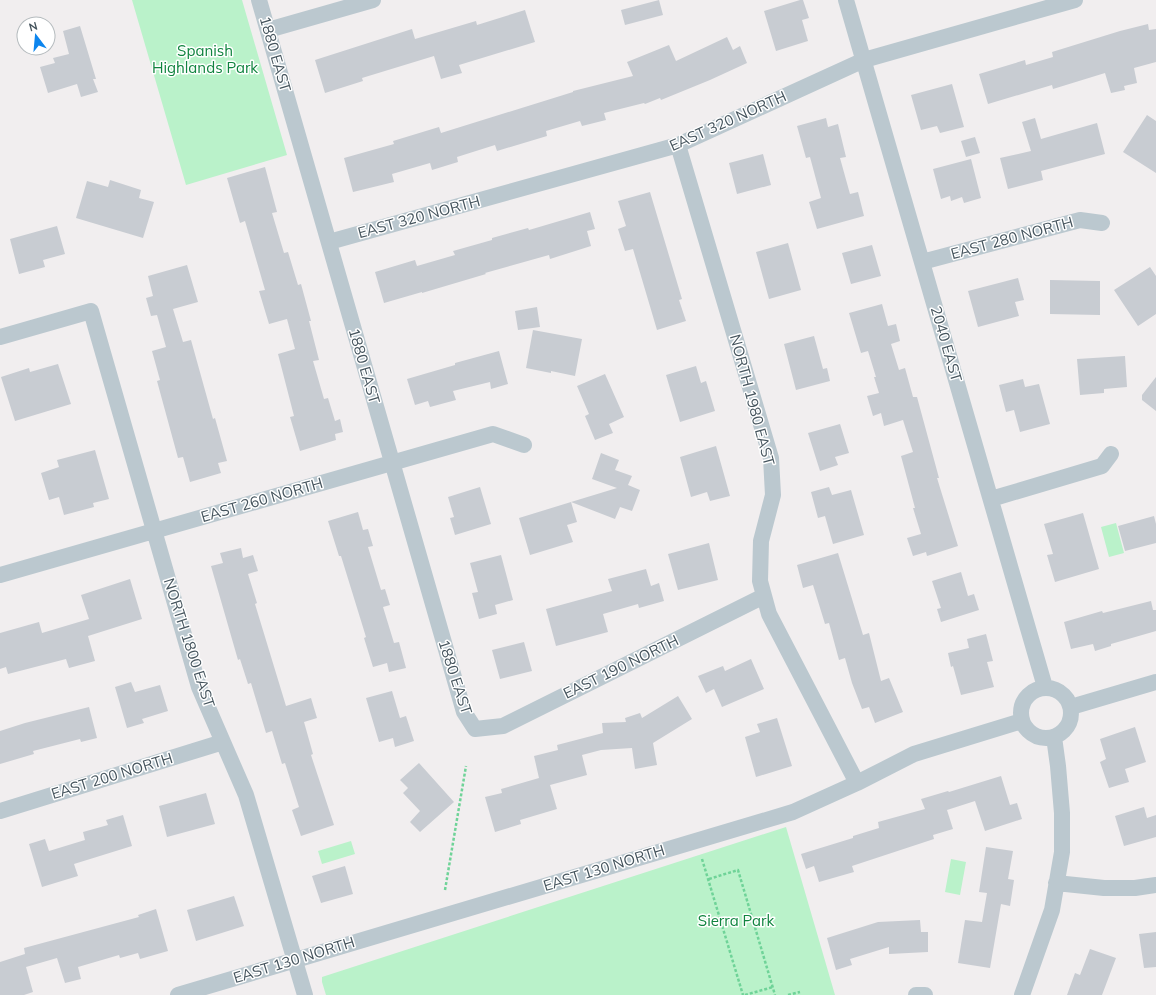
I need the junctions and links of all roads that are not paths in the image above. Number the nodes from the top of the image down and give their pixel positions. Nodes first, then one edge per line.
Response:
1 (259, 0) edge
2 (373, 0) edge
3 (846, 0) edge
4 (1075, 0) edge
5 (268, 30) junction
6 (864, 60) junction
7 (678, 145) junction
8 (1102, 223) dead end
9 (329, 242) junction
10 (922, 262) junction
11 (0, 336) edge
12 (524, 445) dead end
13 (1111, 454) dead end
14 (392, 463) junction
15 (991, 499) junction
16 (154, 531) junction
17 (0, 575) edge
18 (764, 596) junction
19 (1156, 682) edge
20 (1044, 688) junction
21 (1071, 707) junction
22 (1022, 721) junction
23 (475, 729) joint
24 (1054, 737) junction
25 (223, 742) junction
26 (857, 783) junction
27 (0, 811) edge
28 (1056, 883) junction
29 (1156, 885) edge
30 (295, 960) junction
31 (178, 995) edge
32 (305, 995) edge
33 (916, 995) edge
34 (926, 995) edge
35 (1022, 995) edge

1 - 5 street, 1880 EAST
2 - 5 street
3 - 6 street, 2040 EAST
4 - 6 street, EAST 320 NORTH
5 - 9 street, 1880 EAST
6 - 7 street, EAST 320 NORTH
6 - 10 street, 2040 EAST
7 - 9 street, EAST 320 NORTH
7 - 18 street, NORTH 1980 EAST
8 - 10 street, EAST 280 NORTH
9 - 14 street, 1880 EAST
10 - 15 street, 2040 EAST
11 - 16 street, NORTH 1800 EAST
12 - 14 street, EAST 260 NORTH
13 - 15 street
14 - 16 street, EAST 260 NORTH
14 - 23 street, 1880 EAST
15 - 20 street, 2040 EAST
16 - 17 street, EAST 260 NORTH
16 - 25 street, NORTH 1800 EAST
18 - 23 street, EAST 190 NORTH
18 - 26 street, NORTH 1980 EAST
19 - 21 street
20 - 21 street
20 - 22 street
21 - 24 street
22 - 24 street
22 - 26 street, EAST 130 NORTH
24 - 28 street
25 - 27 street, EAST 200 NORTH
25 - 30 street, NORTH 1800 EAST
26 - 30 street, EAST 130 NORTH
28 - 29 street
28 - 35 street
30 - 31 street, EAST 130 NORTH
30 - 32 street, NORTH 1800 EAST
33 - 34 street

